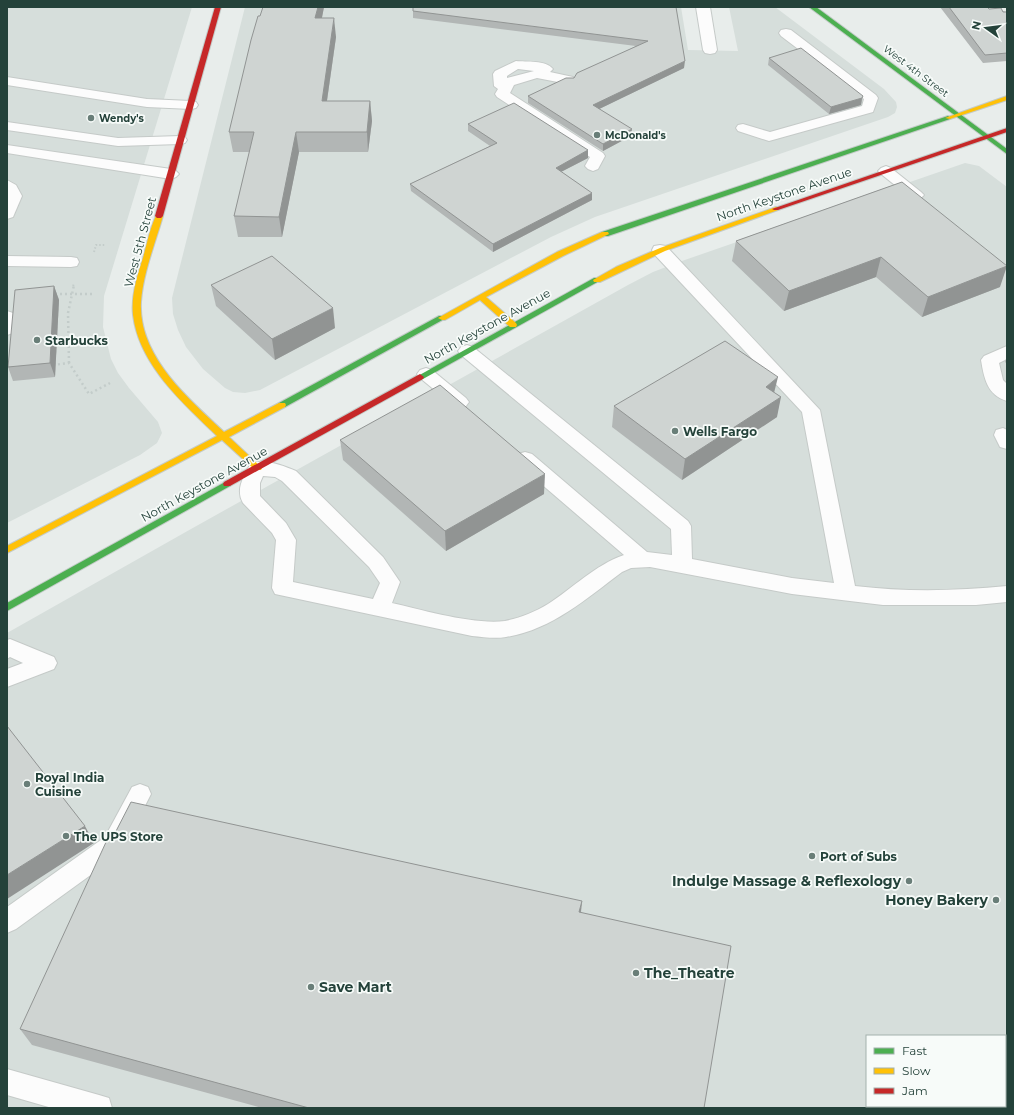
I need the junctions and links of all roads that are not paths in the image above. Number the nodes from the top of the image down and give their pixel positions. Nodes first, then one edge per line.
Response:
1 (218, 7) edge
2 (703, 7) edge
3 (812, 7) edge
4 (786, 33) dead end
5 (710, 50) dead end
6 (568, 80) edge
7 (7, 81) edge
8 (11, 95) dead end
9 (1007, 98) edge
10 (147, 103) junction
11 (191, 105) junction
12 (957, 115) junction
13 (7, 119) edge
14 (7, 126) edge
15 (743, 128) dead end
16 (1007, 130) edge
17 (986, 137) junction
18 (180, 140) junction
19 (136, 142) junction
20 (7, 148) edge
21 (1007, 152) edge
22 (593, 166) dead end
23 (886, 171) junction
24 (171, 174) junction
25 (7, 185) edge
26 (916, 195) edge
27 (7, 214) edge
28 (654, 216) junction
29 (656, 230) dead end
30 (660, 247) junction
31 (7, 261) edge
32 (71, 262) dead end
33 (481, 298) junction
34 (7, 317) edge
35 (513, 325) junction
36 (7, 329) edge
37 (467, 351) junction
38 (1007, 352) edge
39 (426, 374) junction
40 (1007, 395) edge
41 (470, 411) edge
42 (224, 437) junction
43 (511, 447) edge
44 (258, 468) junction
45 (7, 550) edge
46 (642, 560) junction
47 (682, 565) junction
48 (846, 592) junction
49 (1007, 594) edge
50 (7, 607) edge
51 (379, 609) junction
52 (7, 650) edge
53 (7, 678) edge
54 (140, 794) dead end
55 (7, 921) edge
56 (7, 1082) edge
57 (99, 1108) edge

1 - 11 main road, West 5th Street
2 - 5 street
3 - 12 main road, West 4th Street
4 - 15 lane
6 - 22 lane
7 - 10 lane
8 - 10 lane
9 - 12 main road, North Keystone Avenue
10 - 11 lane
11 - 18 main road, West 5th Street
12 - 17 main road, West 4th Street
12 - 28 main road, North Keystone Avenue
13 - 19 lane
14 - 19 lane
16 - 17 main road, North Keystone Avenue
17 - 21 main road, West 4th Street
17 - 23 main road, North Keystone Avenue
18 - 19 lane
18 - 24 main road, West 5th Street
20 - 24 lane
23 - 26 lane
23 - 30 main road, North Keystone Avenue
24 - 42 main road, West 5th Street
25 - 27 lane
28 - 29 main road
28 - 33 main road, North Keystone Avenue
30 - 35 main road, North Keystone Avenue
30 - 48 lane
31 - 32 lane
33 - 35 main road
33 - 42 main road, North Keystone Avenue
34 - 36 lane
35 - 37 main road, North Keystone Avenue
37 - 39 main road, North Keystone Avenue
37 - 47 lane
38 - 40 lane
39 - 41 lane
39 - 44 main road, North Keystone Avenue
42 - 44 main road, West 5th Street
42 - 45 main road, North Keystone Avenue
43 - 46 lane
44 - 50 main road, North Keystone Avenue
44 - 51 lane
44 - 51 lane
46 - 47 lane
46 - 51 lane
47 - 48 lane
48 - 49 lane
52 - 53 lane
54 - 55 lane
56 - 57 lane

